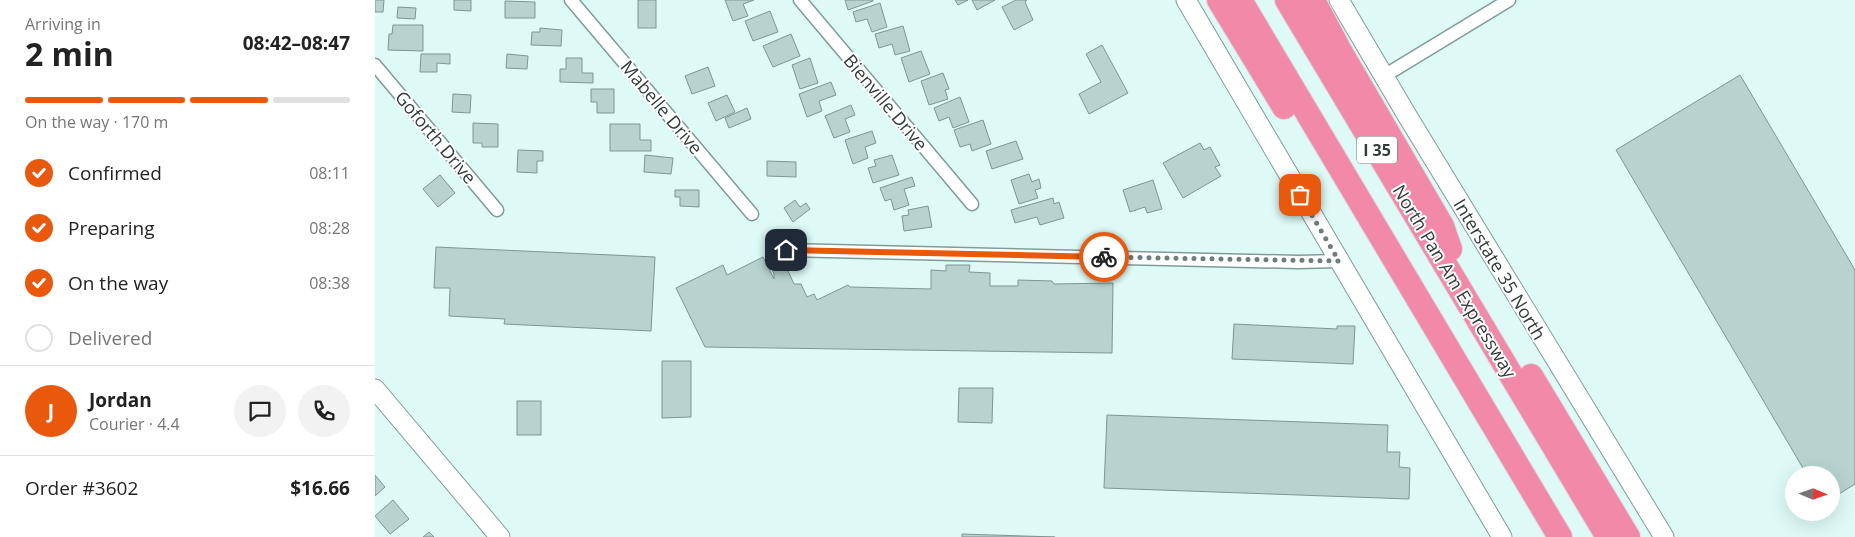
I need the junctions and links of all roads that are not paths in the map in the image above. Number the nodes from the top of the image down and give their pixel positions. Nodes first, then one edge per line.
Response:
1 (571, 0) edge
2 (800, 0) edge
3 (1186, 0) edge
4 (1219, 0) edge
5 (1240, 0) edge
6 (1287, 0) edge
7 (1313, 0) edge
8 (1339, 0) edge
9 (1509, 0) edge
10 (375, 65) edge
11 (1384, 76) junction
12 (972, 204) dead end
13 (497, 210) dead end
14 (752, 214) dead end
15 (786, 250) dead end
16 (1339, 261) junction
17 (1467, 300) junction
18 (1427, 313) junction
19 (1438, 333) junction
20 (1498, 352) junction
21 (375, 389) edge
22 (500, 537) edge
23 (1502, 537) edge
24 (1541, 537) edge
25 (1559, 537) edge
26 (1608, 537) edge
27 (1628, 537) edge
28 (1663, 537) edge

1 - 14 street, Mabelle Drive
2 - 12 street, Bienville Drive
3 - 16 main road
4 - 18 highway
5 - 18 highway, I 35
6 - 17 highway, North Pan Am Expressway / I 35
7 - 17 highway
8 - 11 main road, Interstate 35 North
9 - 11 street
10 - 13 street, Goforth Drive
11 - 28 main road, Interstate 35 North
15 - 16 street
16 - 23 main road
17 - 20 highway, North Pan Am Expressway / I 35
18 - 19 highway, I 35
19 - 24 highway
19 - 25 highway, I 35
20 - 26 highway, North Pan Am Expressway / I 35
20 - 27 highway
21 - 22 main road

